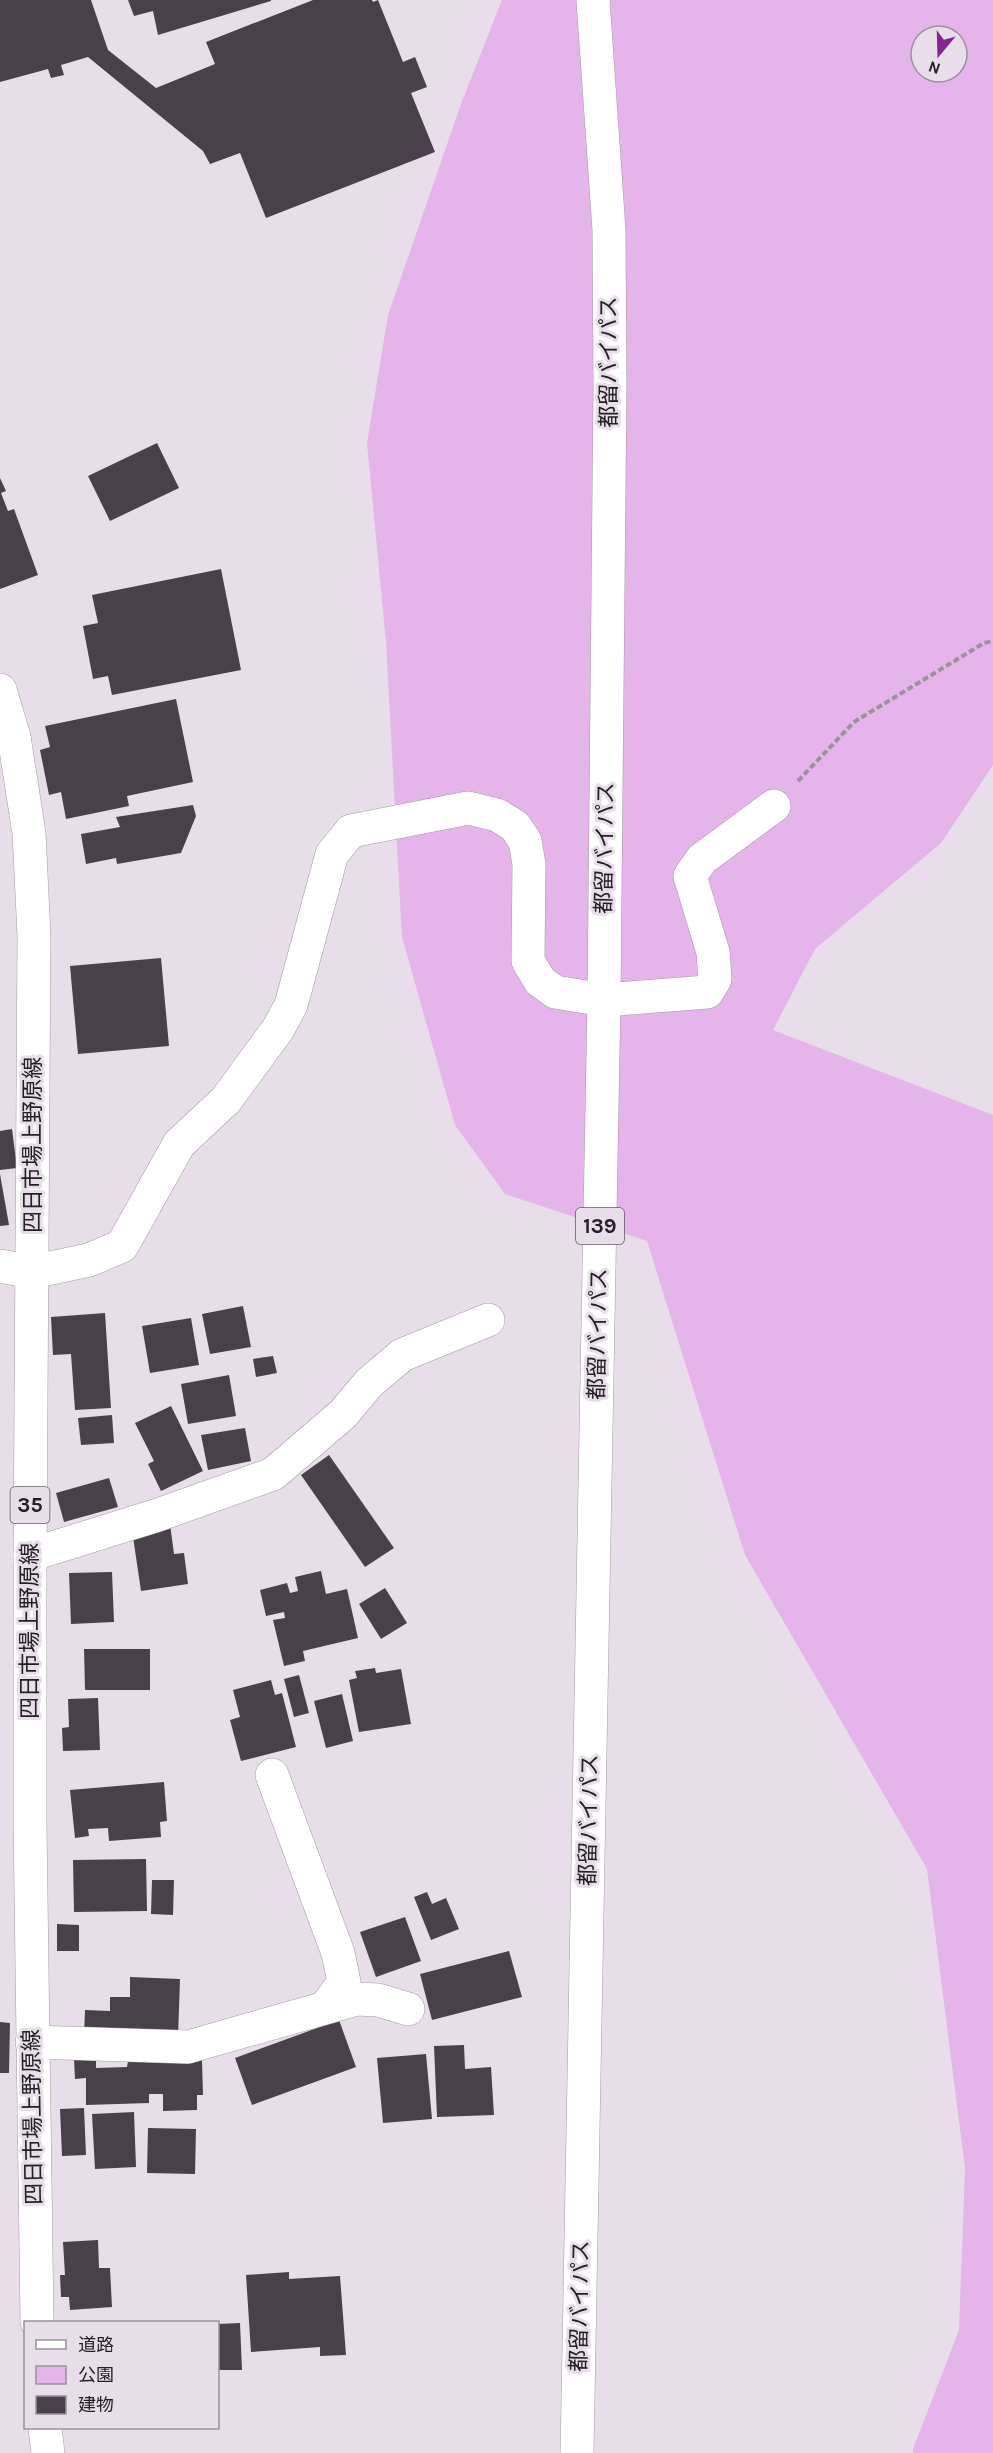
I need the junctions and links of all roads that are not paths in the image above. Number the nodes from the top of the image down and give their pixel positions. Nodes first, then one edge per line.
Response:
1 (593, 0) edge
2 (0, 690) edge
3 (774, 806) road end
4 (604, 1000) junction
5 (0, 1266) edge
6 (32, 1272) junction
7 (488, 1320) dead end
8 (30, 1556) junction
9 (272, 1775) dead end
10 (326, 2007) junction
11 (408, 2009) dead end
12 (32, 2042) junction
13 (37, 2321) edge
14 (45, 2429) edge
15 (48, 2453) edge
16 (577, 2453) edge

1 - 4 main road, 都留バイパス / 139
2 - 6 main road, 四日市場上野原線 / 35
3 - 4 main road
4 - 6 main road
4 - 16 main road, 都留バイパス / 139
5 - 6 main road
6 - 8 main road, 四日市場上野原線 / 35
7 - 8 main road
8 - 12 main road, 四日市場上野原線 / 35
9 - 10 main road
10 - 11 main road
10 - 12 main road
12 - 13 main road, 四日市場上野原線 / 35
14 - 15 main road

